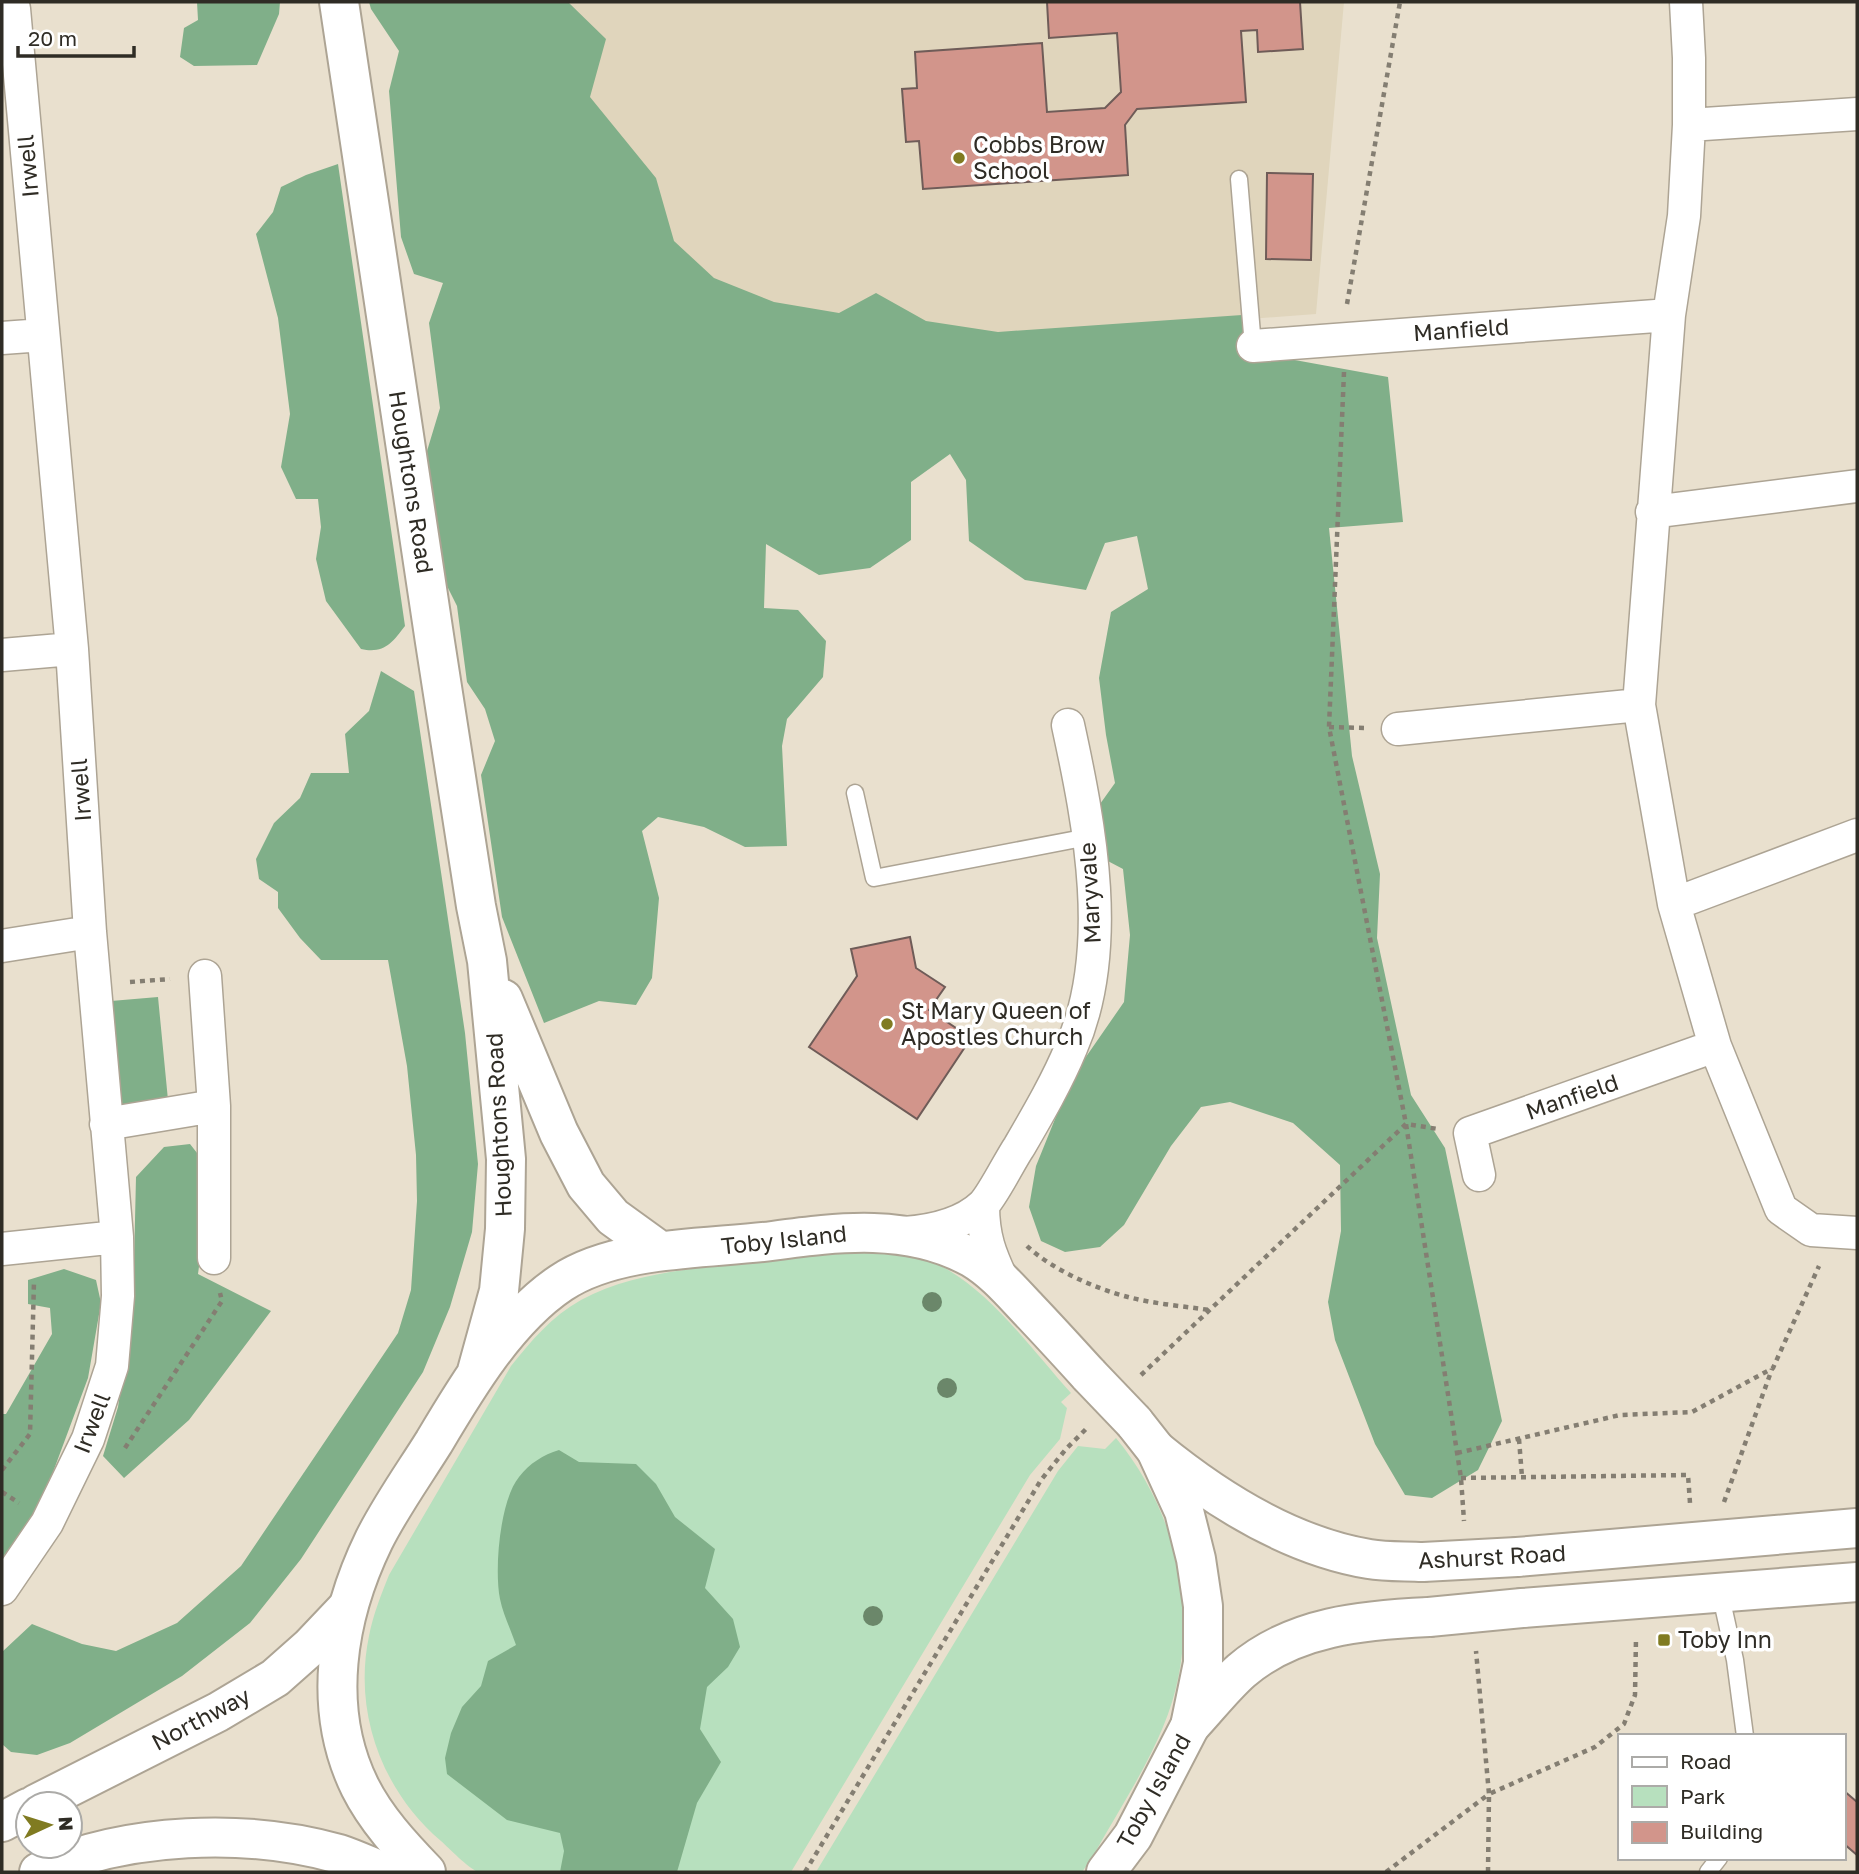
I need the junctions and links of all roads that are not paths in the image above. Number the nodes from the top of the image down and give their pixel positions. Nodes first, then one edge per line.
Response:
1 (339, 2) edge
2 (1686, 2) edge
3 (2, 9) edge
4 (1857, 114) edge
5 (1689, 125) junction
6 (1239, 179) dead end
7 (1669, 315) junction
8 (43, 335) junction
9 (2, 338) edge
10 (1254, 346) joint
11 (1857, 486) edge
12 (1652, 512) junction
13 (72, 649) junction
14 (2, 655) edge
15 (1639, 705) junction
16 (1068, 725) dead end
17 (1398, 729) dead end
18 (855, 793) dead end
19 (1857, 835) edge
20 (1088, 837) junction
21 (1674, 904) junction
22 (90, 932) junction
23 (2, 946) edge
24 (487, 961) junction
25 (205, 976) road end
26 (1715, 1046) junction
27 (214, 1106) junction
28 (106, 1124) junction
29 (1479, 1175) dead end
30 (983, 1205) junction
31 (895, 1233) junction
32 (1846, 1233) edge
33 (117, 1237) junction
34 (2, 1249) edge
35 (660, 1251) junction
36 (214, 1258) road end
37 (1003, 1282) junction
38 (477, 1371) junction
39 (1145, 1436) junction
40 (1857, 1528) edge
41 (1857, 1582) edge
42 (2, 1589) edge
43 (1720, 1592) junction
44 (347, 1608) junction
45 (1191, 1726) junction
46 (1745, 1734) edge
47 (61, 1790) edge
48 (1133, 1836) junction
49 (39, 1872) edge
50 (384, 1872) edge
51 (426, 1872) edge
52 (1106, 1872) edge
53 (1114, 1872) edge

1 - 24 main road, Houghtons Road
2 - 5 street
3 - 8 street, Irwell
4 - 5 street
5 - 7 street
6 - 10 lane
7 - 10 street, Manfield
7 - 12 street
8 - 9 street
8 - 13 street, Irwell
11 - 12 street
12 - 15 street
13 - 14 street
13 - 22 street, Irwell
15 - 17 street
15 - 21 street
16 - 20 street, Maryvale
18 - 20 lane
19 - 21 street
20 - 30 street, Maryvale
21 - 26 street
22 - 23 street
22 - 28 street, Irwell
24 - 35 main road, Houghtons Road
24 - 38 main road, Houghtons Road
25 - 27 street
26 - 29 street, Manfield
26 - 32 street
27 - 28 street
27 - 36 street
28 - 33 street, Irwell
30 - 31 street, Maryvale
30 - 37 street
31 - 35 main road, Toby Island
31 - 37 main road, Toby Island
33 - 34 street
33 - 42 street, Irwell
35 - 38 main road, Toby Island
37 - 39 main road, Toby Island, bridge
38 - 44 main road, Toby Island
39 - 40 main road, Ashurst Road, bridge
39 - 45 main road, Toby Island
41 - 43 main road
43 - 45 main road, bridge
43 - 46 lane
44 - 47 main road, Northway
44 - 51 main road, Toby Island
45 - 48 main road, Toby Island
48 - 52 main road, Toby Island
48 - 53 main road
49 - 50 main road

